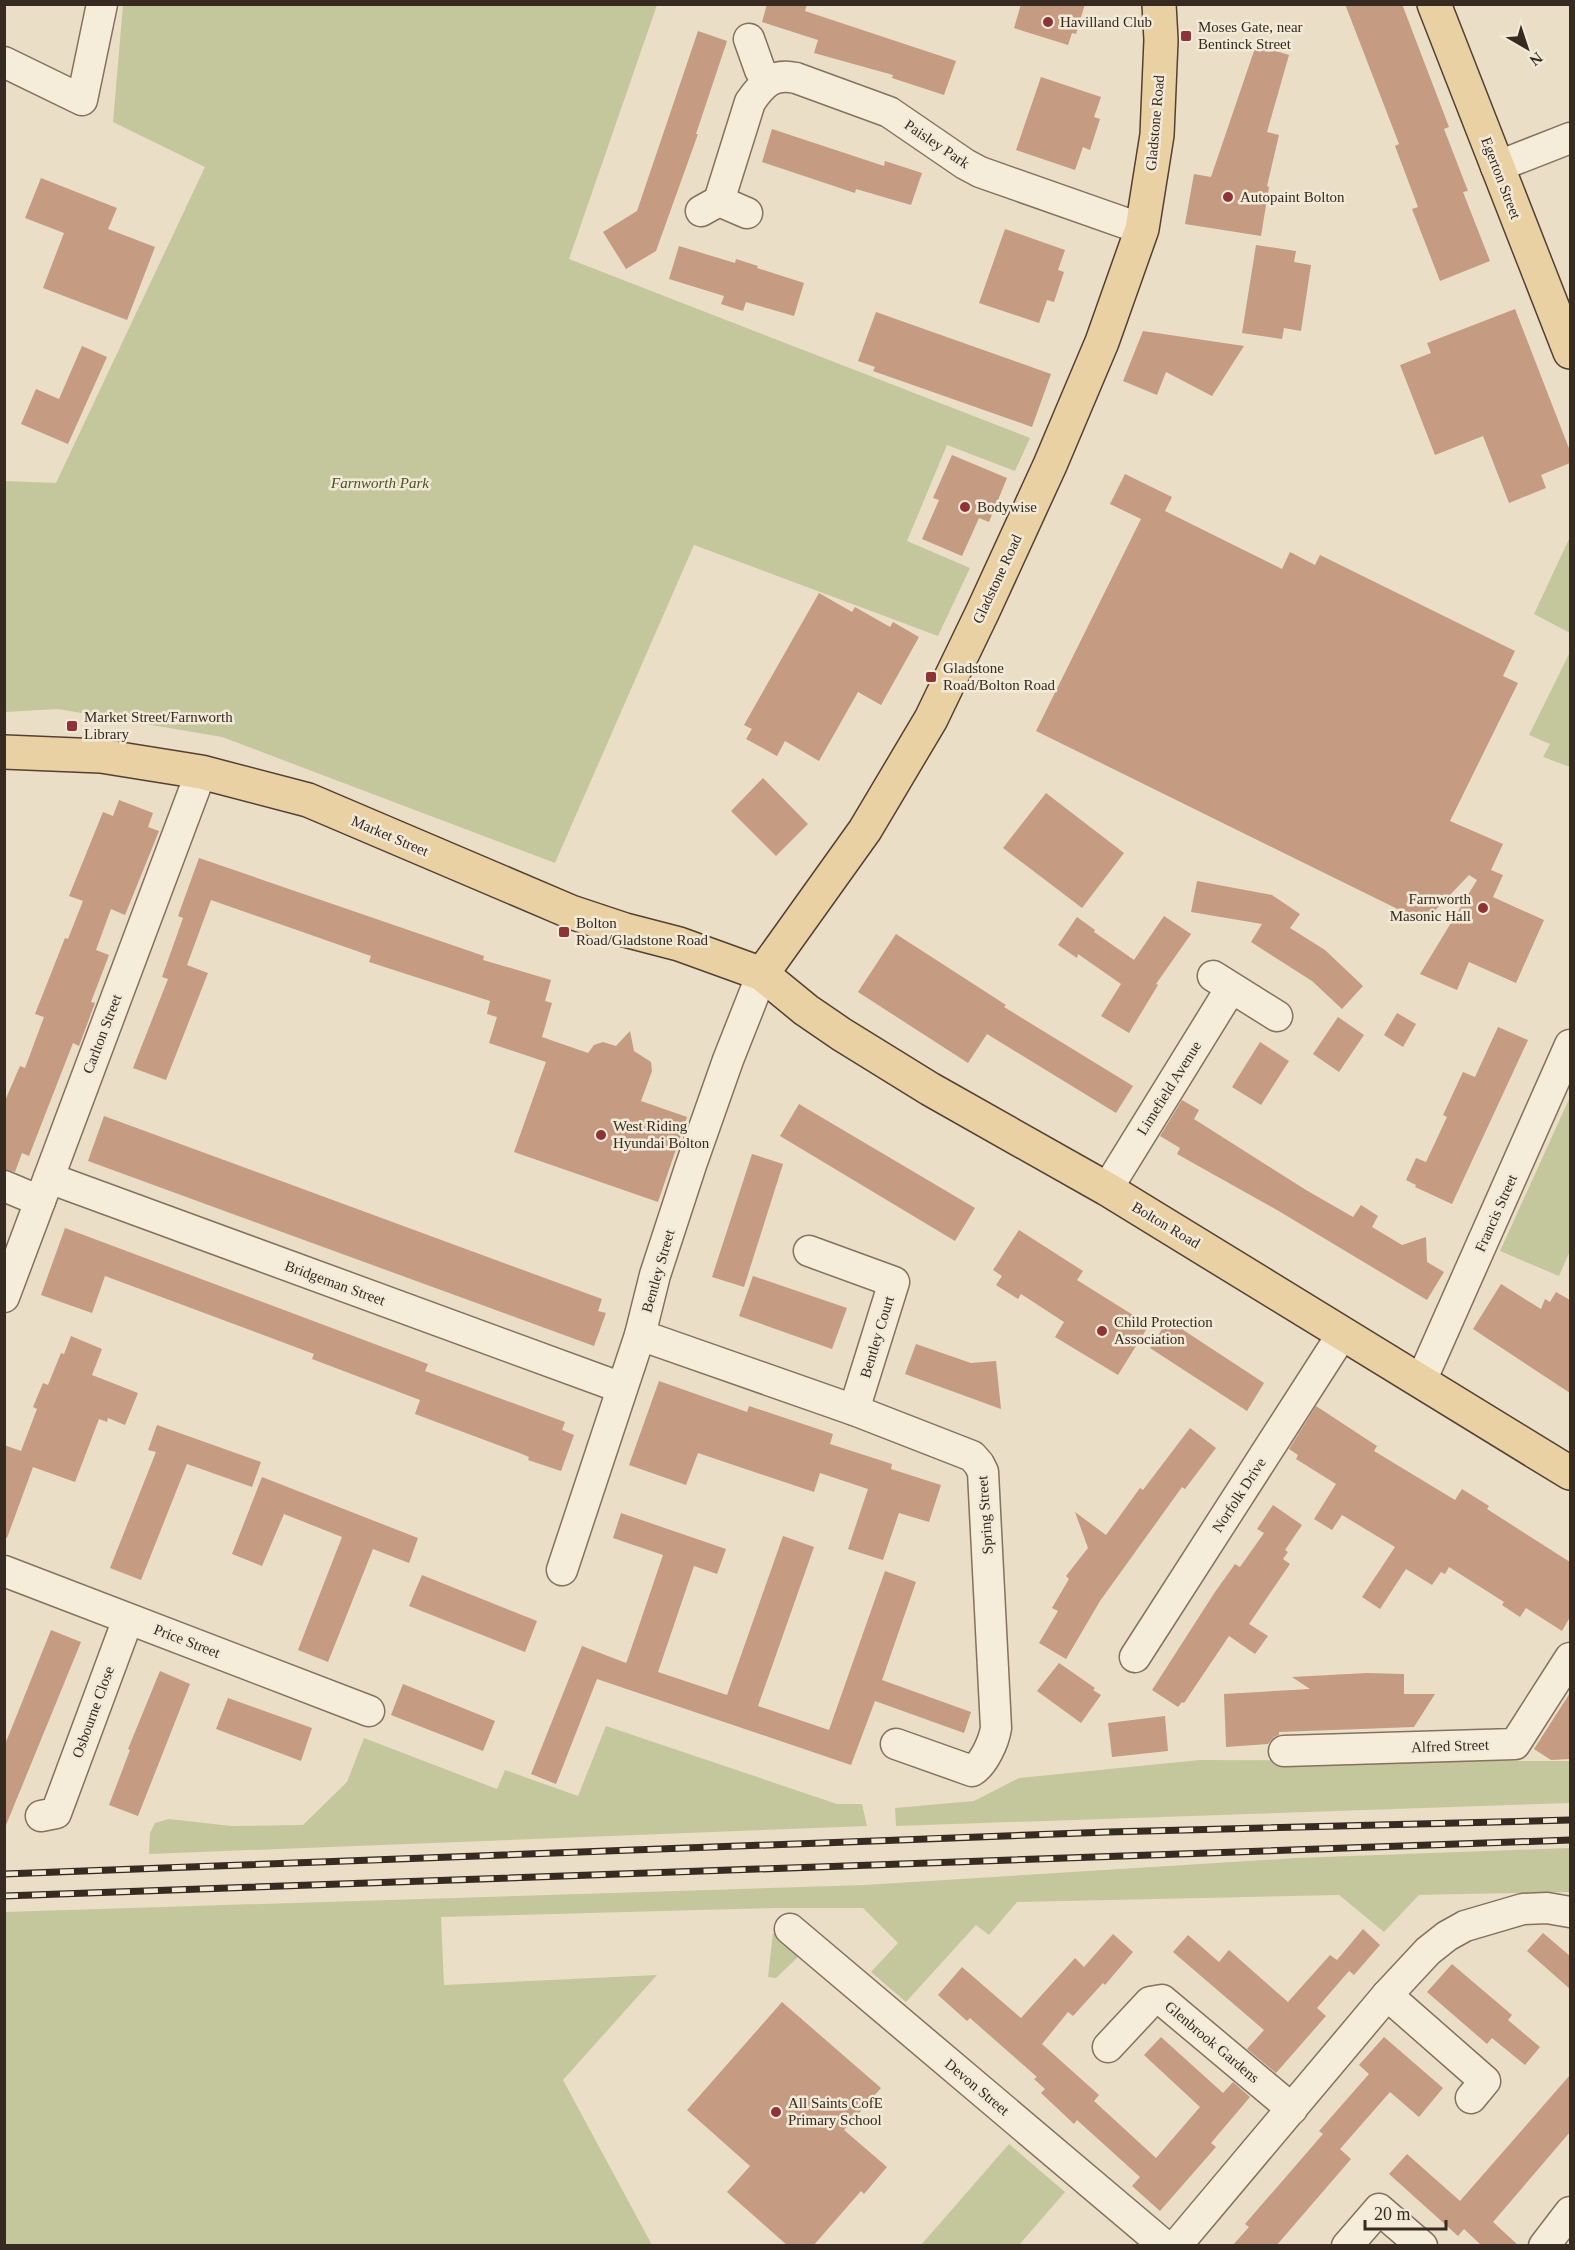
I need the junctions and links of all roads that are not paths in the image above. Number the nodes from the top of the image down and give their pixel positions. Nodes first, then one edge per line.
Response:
1 (102, 4) edge
2 (1160, 4) edge
3 (1434, 4) edge
4 (749, 39) dead end
5 (4, 62) edge
6 (767, 82) junction
7 (1570, 138) edge
8 (1496, 167) junction
9 (747, 213) dead end
10 (1142, 228) junction
11 (1570, 352) edge
12 (4, 752) edge
13 (201, 772) junction
14 (762, 974) junction
15 (1277, 1016) dead end
16 (1570, 1045) edge
17 (4, 1186) edge
18 (1107, 1189) junction
19 (44, 1190) junction
20 (809, 1251) dead end
21 (5, 1294) edge
22 (1343, 1333) junction
23 (640, 1335) junction
24 (1421, 1381) junction
25 (622, 1388) junction
26 (854, 1410) junction
27 (1570, 1473) edge
28 (562, 1570) dead end
29 (4, 1571) edge
30 (128, 1619) junction
31 (1135, 1657) dead end
32 (1570, 1658) edge
33 (369, 1711) dead end
34 (896, 1744) dead end
35 (1284, 1751) dead end
36 (59, 1811) dead end
37 (1570, 1912) edge
38 (790, 1929) dead end
39 (1387, 1995) junction
40 (1108, 2048) dead end
41 (1471, 2098) dead end
42 (1292, 2109) junction
43 (1569, 2217) edge
44 (1165, 2246) edge
45 (1176, 2246) edge
46 (1347, 2246) edge
47 (1422, 2246) edge
48 (1544, 2246) edge

1 - 5 street
2 - 10 main road, Gladstone Road
3 - 8 main road, Egerton Street
4 - 6 street
6 - 9 street
6 - 10 street, Paisley Park
7 - 8 street
8 - 11 main road, Egerton Street
10 - 14 main road, Gladstone Road
12 - 13 main road, Market Street
13 - 14 main road, Market Street
13 - 19 street, Carlton Street
14 - 18 main road, Bolton Road
14 - 23 street, Bentley Street
15 - 18 street, Limefield Avenue
16 - 24 street, Francis Street
17 - 19 street, Bridgeman Street
18 - 22 main road, Bolton Road
19 - 21 street, Carlton Street
19 - 25 street, Bridgeman Street
20 - 26 street, Bentley Court
22 - 24 main road, Bolton Road
22 - 31 street, Norfolk Drive
23 - 25 street, Bentley Street
23 - 26 street, Spring Street
24 - 27 main road, Bolton Road
25 - 28 street, Bentley Street
26 - 34 street, Spring Street
29 - 30 street, Price Street
30 - 33 street, Price Street
30 - 36 street, Osbourne Close
32 - 35 street, Alfred Street
37 - 39 street
38 - 44 street, Devon Street
39 - 41 street
39 - 42 street
40 - 42 street, Glenbrook Gardens
42 - 45 street
43 - 48 street
46 - 47 street

